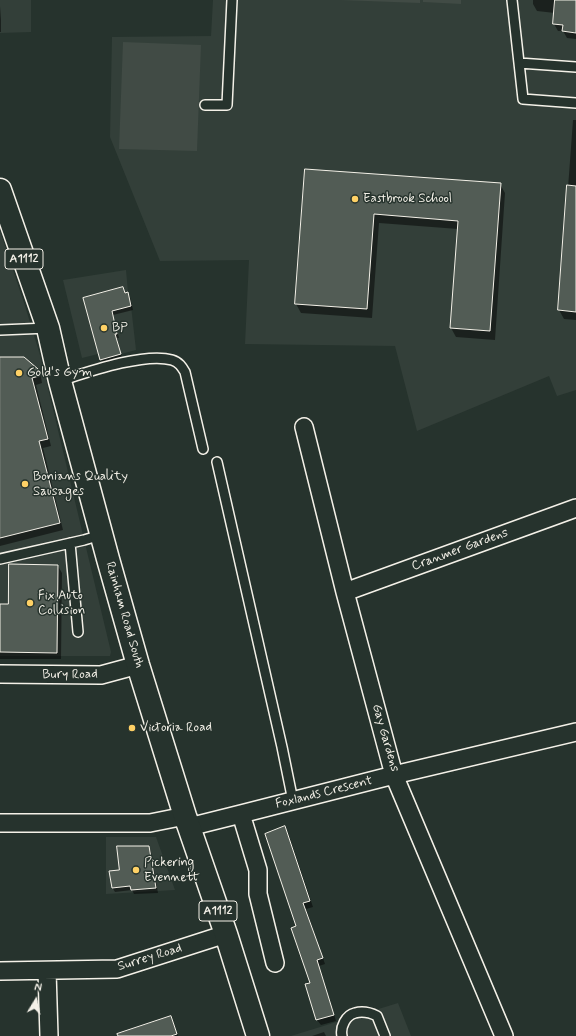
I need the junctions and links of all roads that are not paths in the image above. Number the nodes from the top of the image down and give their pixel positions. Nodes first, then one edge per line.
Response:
1 (232, 0) edge
2 (512, 0) edge
3 (519, 63) junction
4 (576, 67) edge
5 (576, 103) edge
6 (205, 105) dead end
7 (0, 190) edge
8 (4, 218) edge
9 (48, 328) junction
10 (0, 330) edge
11 (60, 381) junction
12 (304, 427) dead end
13 (203, 448) dead end
14 (217, 462) dead end
15 (576, 508) edge
16 (101, 534) junction
17 (70, 543) junction
18 (0, 559) edge
19 (345, 592) junction
20 (78, 632) dead end
21 (138, 665) junction
22 (0, 674) edge
23 (576, 732) edge
24 (394, 775) junction
25 (293, 801) junction
26 (241, 814) junction
27 (187, 821) junction
28 (0, 823) edge
29 (226, 934) junction
30 (275, 963) dead end
31 (0, 971) edge
32 (47, 971) junction
33 (49, 1036) edge
34 (258, 1036) edge
35 (342, 1036) edge
36 (385, 1036) edge
37 (504, 1036) edge

1 - 6 lane
2 - 3 lane
3 - 4 lane
3 - 5 lane
7 - 8 main road, Rainham Road South / A1112
8 - 9 main road, Rainham Road South / A1112
9 - 10 lane
9 - 11 main road, Rainham Road South / A1112
11 - 13 lane
11 - 16 main road, Rainham Road South / A1112
12 - 19 street, Gay Gardens
14 - 25 lane
15 - 19 street, Cranmer Gardens
16 - 17 lane
16 - 21 main road, Rainham Road South / A1112
17 - 18 lane
17 - 20 lane
19 - 24 street, Gay Gardens
21 - 22 street, Bury Road
21 - 27 main road, Rainham Road South / A1112
23 - 24 street, Foxlands Crescent
24 - 25 street, Foxlands Crescent
24 - 37 street, Gay Gardens
25 - 26 street, Foxlands Crescent
26 - 27 street, Foxlands Crescent
26 - 30 street
27 - 28 street
27 - 29 main road, Rainham Road South / A1112
29 - 32 street, Surrey Road
29 - 34 main road, Rainham Road South / A1112
31 - 32 street, Surrey Road
32 - 33 street
35 - 36 lane

